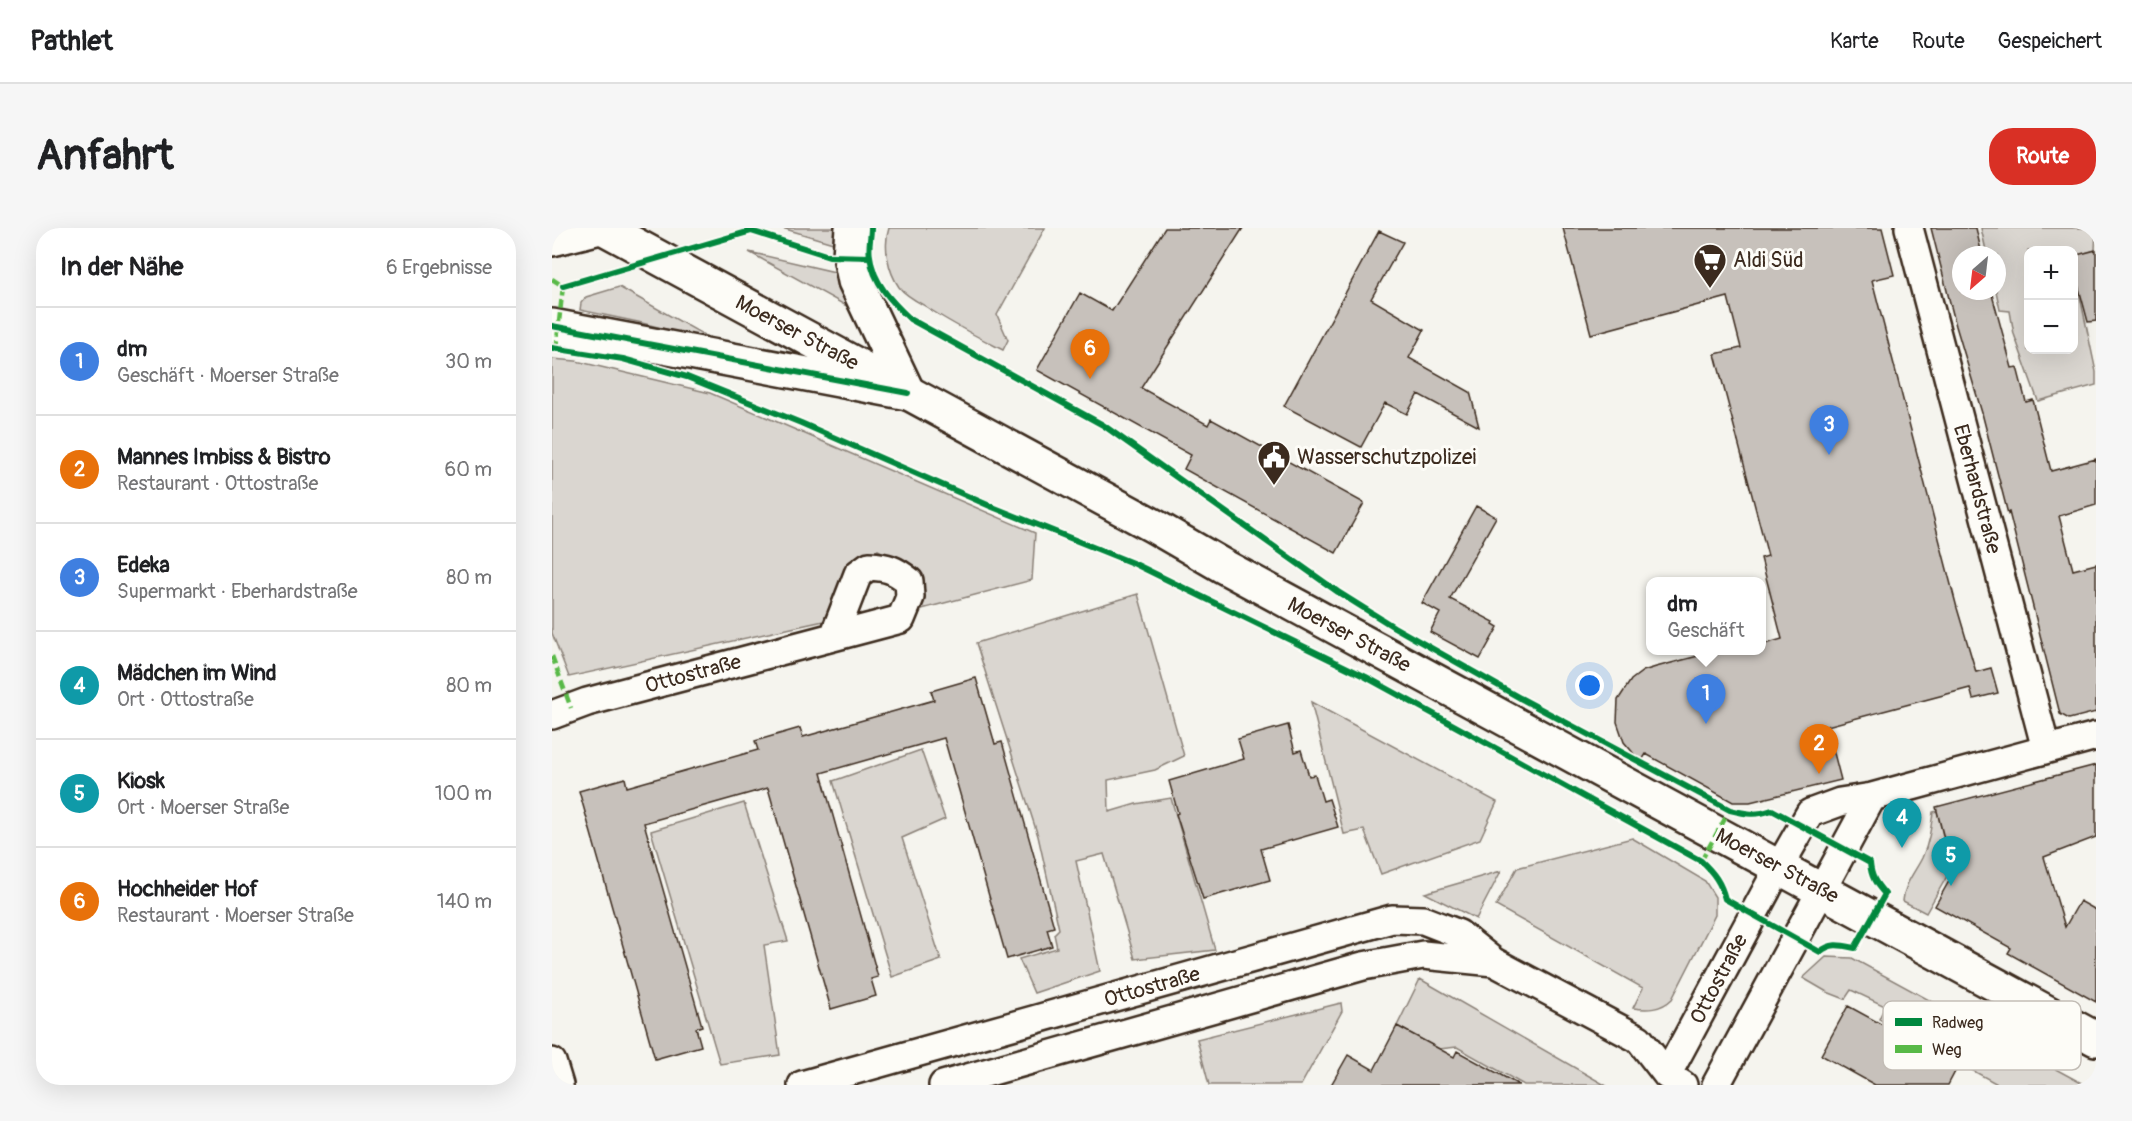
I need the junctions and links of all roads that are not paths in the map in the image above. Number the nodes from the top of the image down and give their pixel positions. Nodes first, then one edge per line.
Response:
1 (596, 228) edge
2 (604, 228) edge
3 (852, 228) edge
4 (1909, 228) edge
5 (552, 238) edge
6 (552, 326) edge
7 (908, 393) junction
8 (834, 636) dead end
9 (552, 715) edge
10 (2096, 736) edge
11 (2046, 749) junction
12 (1872, 797) junction
13 (1779, 867) junction
14 (1821, 889) junction
15 (1494, 962) junction
16 (2026, 1001) edge
17 (2081, 1031) edge
18 (2096, 1039) edge
19 (552, 1062) edge
20 (1675, 1080) edge
21 (559, 1085) edge
22 (802, 1085) edge
23 (944, 1085) edge
24 (1716, 1085) edge

1 - 5 main road
2 - 7 main road, Moerser Straße
3 - 7 main road
4 - 11 street, Eberhardstraße
6 - 7 main road
7 - 13 main road, Moerser Straße
8 - 9 street, Ottostraße
10 - 11 street, Ottostraße
11 - 12 street, Ottostraße
12 - 13 street, Ottostraße
12 - 14 street
13 - 14 main road, Moerser Straße
13 - 20 street, Ottostraße
14 - 16 main road, Moerser Straße
14 - 24 street
15 - 20 street, Ottostraße
15 - 22 street, Ottostraße
15 - 23 street, Ottostraße
17 - 18 main road, Moerser Straße
19 - 21 street

